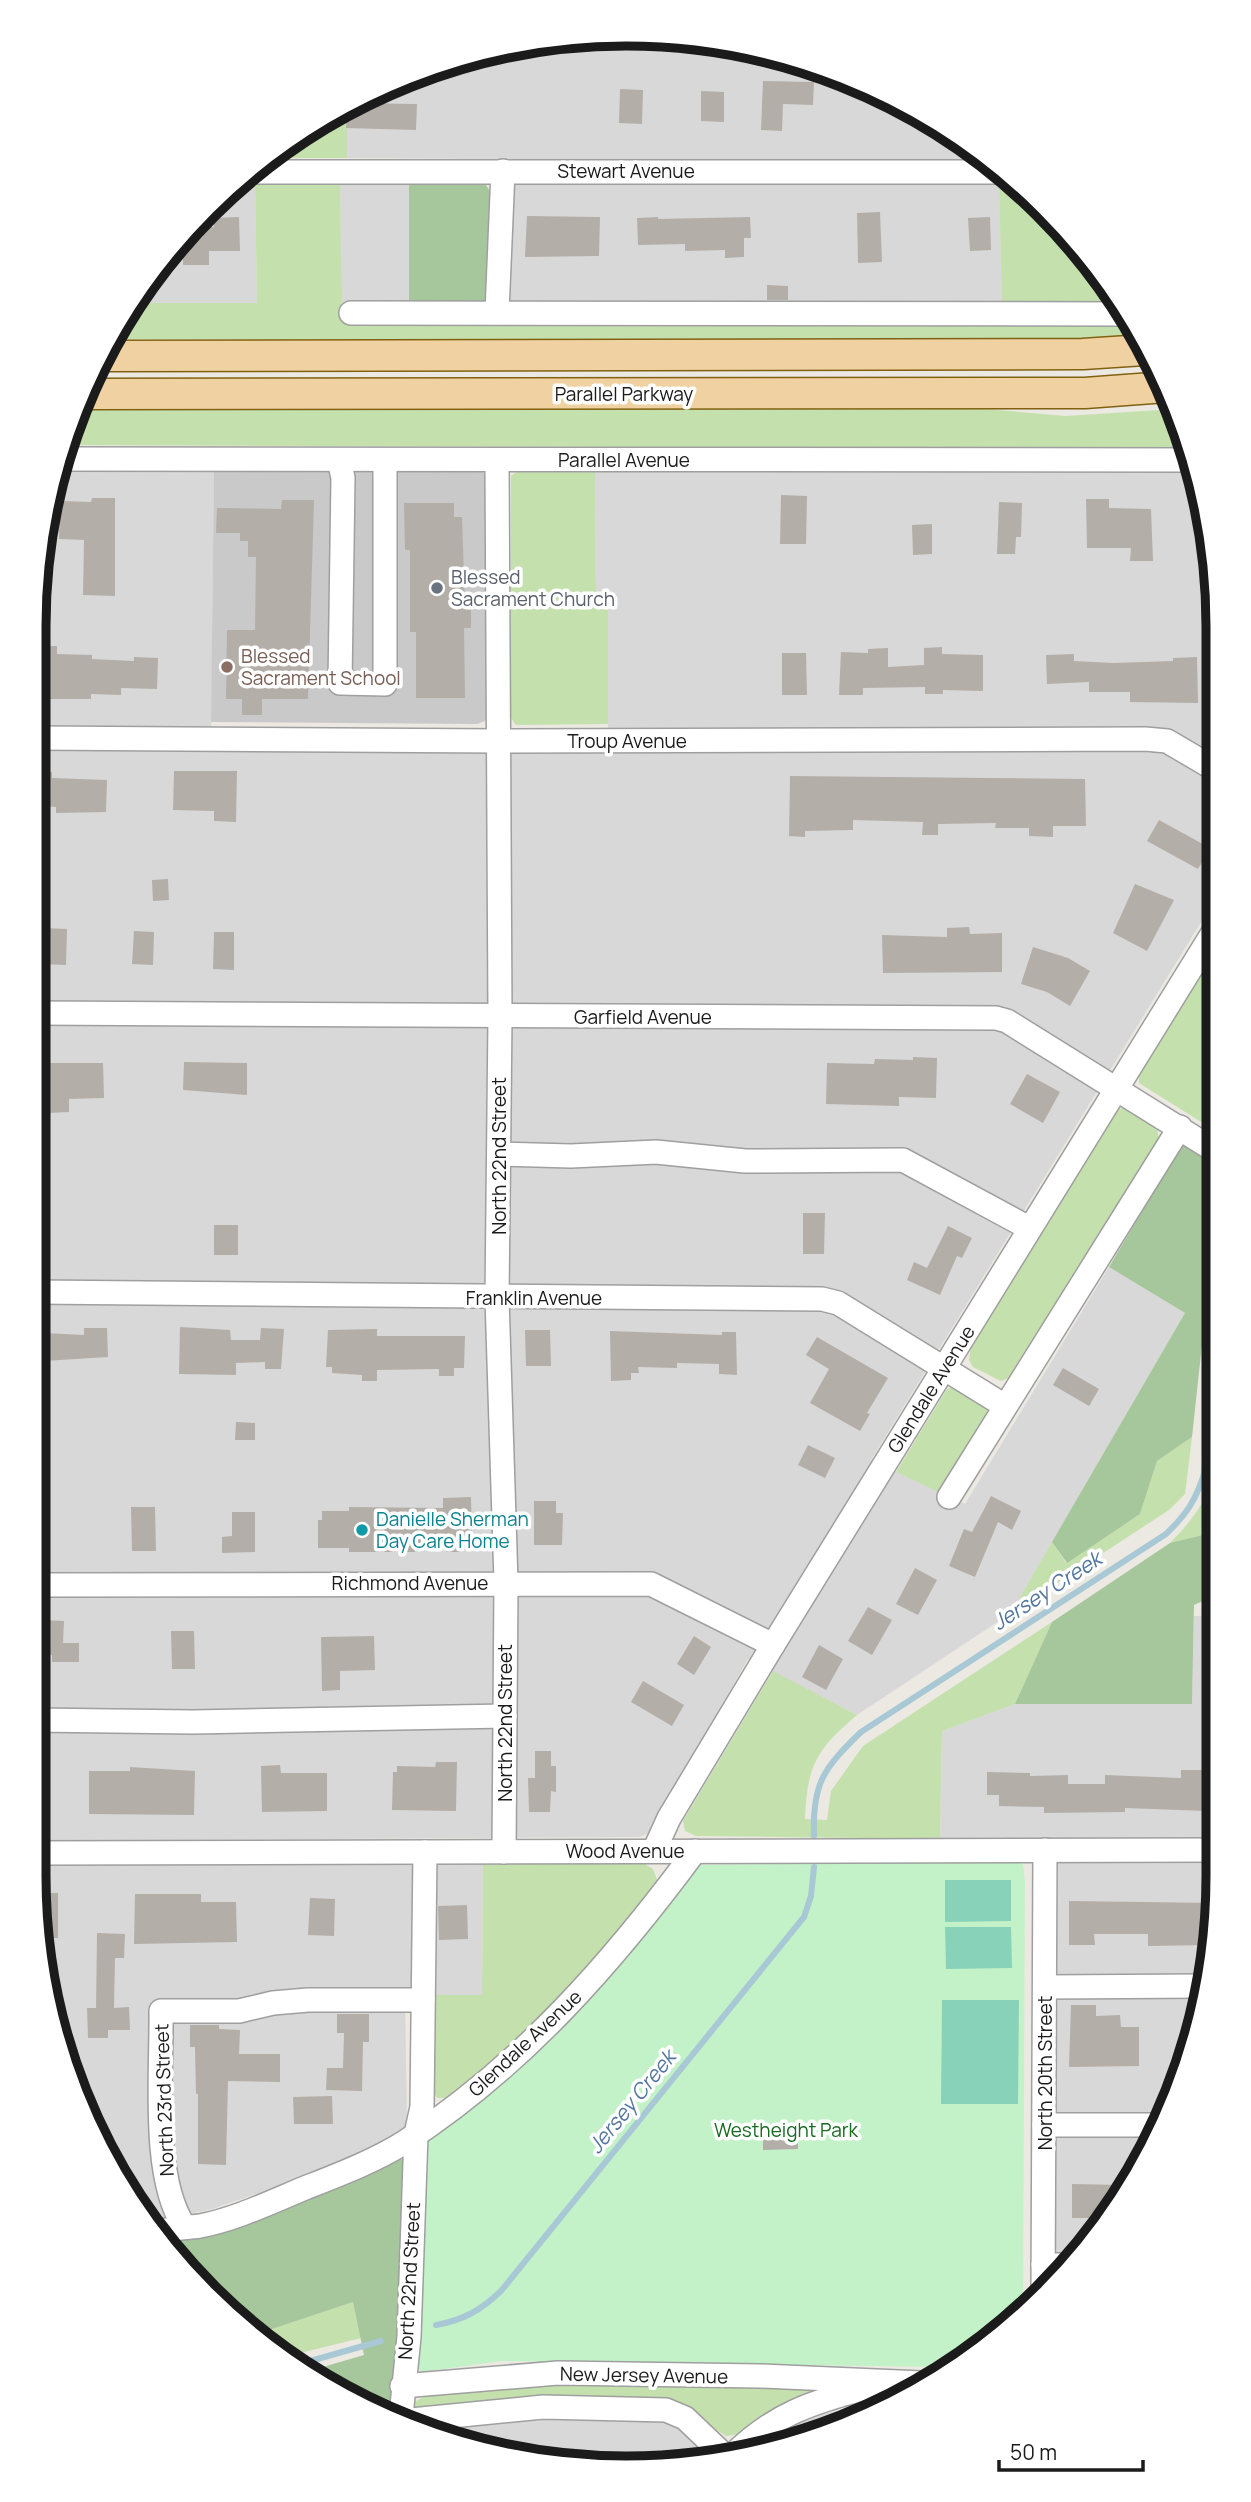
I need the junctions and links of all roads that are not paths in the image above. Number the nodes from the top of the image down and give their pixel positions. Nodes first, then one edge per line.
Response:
1 (503, 171) junction
2 (264, 172) edge
3 (987, 172) edge
4 (497, 312) junction
5 (351, 313) dead end
6 (1115, 314) edge
7 (1136, 351) edge
8 (112, 356) edge
9 (1154, 388) edge
10 (94, 394) edge
11 (70, 459) edge
12 (339, 460) junction
13 (385, 460) junction
14 (1181, 460) edge
15 (497, 461) junction
16 (46, 738) edge
17 (499, 741) junction
18 (1206, 764) edge
19 (1206, 944) edge
20 (46, 1013) edge
21 (500, 1017) junction
22 (1116, 1089) junction
23 (1180, 1127) junction
24 (1206, 1145) edge
25 (499, 1154) junction
26 (1029, 1228) junction
27 (46, 1292) edge
28 (497, 1298) junction
29 (945, 1367) junction
30 (1005, 1406) junction
31 (949, 1497) dead end
32 (506, 1582) junction
33 (46, 1585) edge
34 (773, 1645) junction
35 (505, 1716) junction
36 (46, 1720) edge
37 (1045, 1850) junction
38 (1206, 1850) edge
39 (654, 1851) junction
40 (695, 1851) junction
41 (425, 1852) junction
42 (504, 1852) junction
43 (46, 1853) edge
44 (1195, 1986) edge
45 (1045, 1987) junction
46 (423, 2000) junction
47 (1044, 2125) junction
48 (1149, 2125) edge
49 (416, 2134) junction
50 (184, 2226) junction
51 (165, 2230) edge
52 (1055, 2265) edge
53 (886, 2382) junction
54 (909, 2383) edge
55 (402, 2386) junction
56 (401, 2411) edge
57 (421, 2419) edge
58 (744, 2444) edge
59 (718, 2449) edge

1 - 2 street, Stewart Avenue
1 - 3 street, Stewart Avenue
1 - 4 street
4 - 5 street
4 - 6 street
7 - 8 main road, Parallel Parkway
9 - 10 main road, Parallel Parkway
11 - 12 street, Parallel Avenue
12 - 13 street, Parallel Avenue
12 - 13 street
13 - 15 street, Parallel Avenue
14 - 15 street, Parallel Avenue
15 - 17 street, North 22nd Street
16 - 17 street, Troup Avenue
17 - 18 street, Troup Avenue
17 - 21 street, North 22nd Street
19 - 22 street, Glendale Avenue
20 - 21 street, Garfield Avenue
21 - 22 street, Garfield Avenue
21 - 25 street, North 22nd Street
22 - 23 street, Garfield Avenue
22 - 26 street, Glendale Avenue
23 - 24 street, Garfield Avenue
23 - 30 street
25 - 26 street
25 - 28 street, North 22nd Street
26 - 29 street, Glendale Avenue
27 - 28 street, Franklin Avenue
28 - 29 street, Franklin Avenue
28 - 32 street, North 22nd Street
29 - 30 street, Franklin Avenue
29 - 34 street, Glendale Avenue
30 - 31 street
32 - 33 street, Richmond Avenue
32 - 34 street, Richmond Avenue
32 - 35 street, North 22nd Street
34 - 39 street, Glendale Avenue
35 - 36 street
35 - 42 street, North 22nd Street
37 - 38 street, Wood Avenue
37 - 40 street, Wood Avenue
37 - 45 street, North 20th Street
39 - 40 street, Wood Avenue
39 - 42 street, Wood Avenue
40 - 49 street, Glendale Avenue
41 - 42 street, Wood Avenue
41 - 43 street, Wood Avenue
41 - 46 street, North 22nd Street
44 - 45 street
45 - 47 street, North 20th Street
46 - 49 street, North 22nd Street
46 - 50 street, North 23rd Street
47 - 48 street
47 - 52 street, North 20th Street
49 - 50 street, Glendale Avenue
49 - 55 street, North 22nd Street
50 - 51 street, Glendale Avenue
53 - 54 street, New Jersey Avenue
53 - 55 street, New Jersey Avenue
53 - 58 street, New Jersey Avenue
55 - 56 street, North 22nd Street
57 - 59 street, New Jersey Avenue

